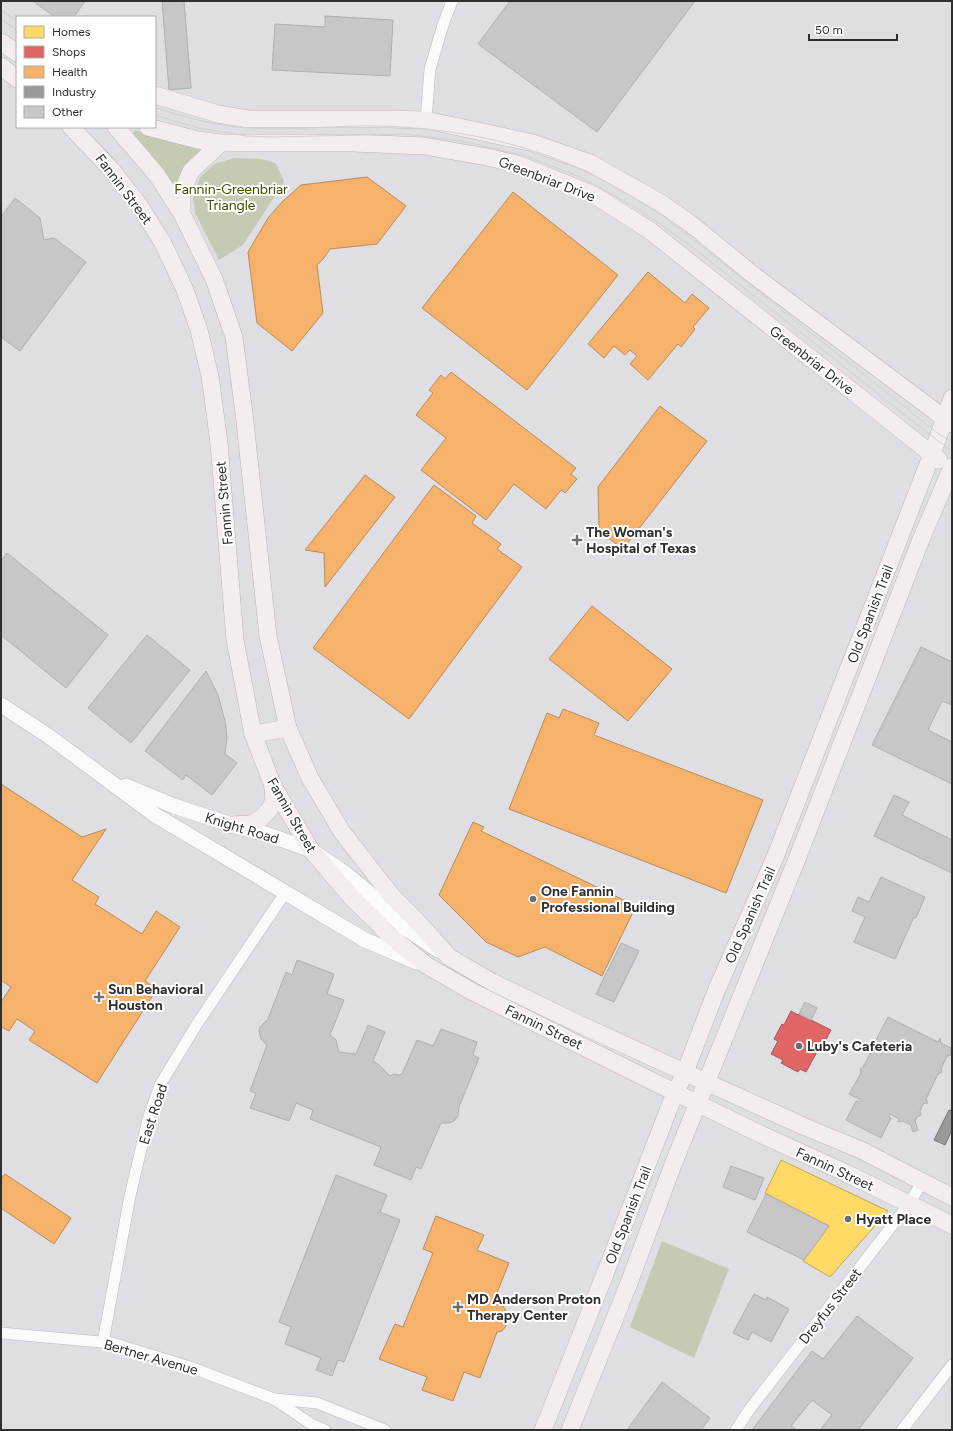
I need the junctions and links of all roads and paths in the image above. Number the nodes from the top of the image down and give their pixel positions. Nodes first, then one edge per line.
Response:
1 (452, 1) edge
2 (1, 35) edge
3 (16, 41) edge
4 (1, 42) edge
5 (16, 52) edge
6 (156, 95) edge
7 (426, 120) junction
8 (72, 128) edge
9 (117, 128) edge
10 (152, 128) edge
11 (220, 143) junction
12 (182, 214) junction
13 (952, 398) edge
14 (948, 422) edge
15 (932, 454) junction
16 (952, 469) edge
17 (892, 554) junction
18 (913, 561) junction
19 (846, 675) junction
20 (866, 683) junction
21 (1, 705) edge
22 (834, 708) junction
23 (288, 728) junction
24 (253, 734) junction
25 (835, 762) junction
26 (101, 775) junction
27 (273, 786) junction
28 (232, 825) junction
29 (311, 850) junction
30 (777, 852) junction
31 (796, 859) junction
32 (285, 893) junction
33 (449, 957) junction
34 (426, 966) junction
35 (512, 991) junction
36 (505, 1008) junction
37 (685, 1072) junction
38 (706, 1083) junction
39 (675, 1092) junction
40 (698, 1104) junction
41 (922, 1182) junction
42 (952, 1197) edge
43 (909, 1204) junction
44 (952, 1225) edge
45 (605, 1274) junction
46 (628, 1283) junction
47 (1, 1333) edge
48 (103, 1342) junction
49 (952, 1365) edge
50 (274, 1399) junction
51 (325, 1430) edge
52 (385, 1430) edge
53 (543, 1430) edge
54 (570, 1430) edge
55 (736, 1430) edge
56 (902, 1430) edge

1 - 7 street
2 - 3 main road
4 - 5 main road
6 - 7 main road, Greenbriar Drive
7 - 14 main road, Greenbriar Drive
8 - 24 main road, Fannin Street
9 - 12 main road, Fannin Street
10 - 11 main road, Greenbriar Drive
11 - 12 main road
11 - 15 main road, Greenbriar Drive
12 - 23 main road, Fannin Street
13 - 14 main road, Old Spanish Trail
14 - 15 main road, Old Spanish Trail
15 - 16 main road, Greenbriar Drive
15 - 17 main road, Old Spanish Trail
16 - 18 main road, Old Spanish Trail
17 - 18 main road
17 - 19 main road, Old Spanish Trail
18 - 20 main road, Old Spanish Trail
19 - 20 main road
19 - 22 main road, Old Spanish Trail
20 - 25 main road, Old Spanish Trail
21 - 26 street, Knight Road
22 - 25 main road
22 - 30 main road, Old Spanish Trail
23 - 24 main road
23 - 33 main road, Fannin Street
24 - 27 main road, Fannin Street
25 - 31 main road, Old Spanish Trail
26 - 28 street, Knight Road
26 - 32 street, Knight Road
27 - 28 main road
27 - 29 main road, Fannin Street
28 - 29 street, Knight Road
29 - 33 street, Knight Road
29 - 34 main road, Fannin Street
30 - 31 main road
30 - 37 main road, Old Spanish Trail
31 - 38 main road, Old Spanish Trail
32 - 34 street, Knight Road
32 - 48 street, East Road
33 - 35 main road, Fannin Street
34 - 36 main road, Fannin Street
35 - 36 main road
35 - 37 main road, Fannin Street
36 - 39 main road, Fannin Street
37 - 38 main road, Fannin Street
37 - 39 main road, Old Spanish Trail
38 - 40 main road, Old Spanish Trail
38 - 41 main road, Fannin Street
39 - 40 main road, Fannin Street
39 - 45 main road, Old Spanish Trail
40 - 43 main road, Fannin Street
40 - 46 main road, Old Spanish Trail
41 - 42 main road, Fannin Street
41 - 43 street, Dreyfus Street
43 - 44 main road, Fannin Street
43 - 55 street, Dreyfus Street
45 - 46 main road
45 - 53 main road, Old Spanish Trail
46 - 54 main road, Old Spanish Trail
47 - 48 street, Bertner Avenue
48 - 50 street, Bertner Avenue
49 - 56 street
50 - 51 street, Bertner Avenue
50 - 52 street, Bertner Avenue

